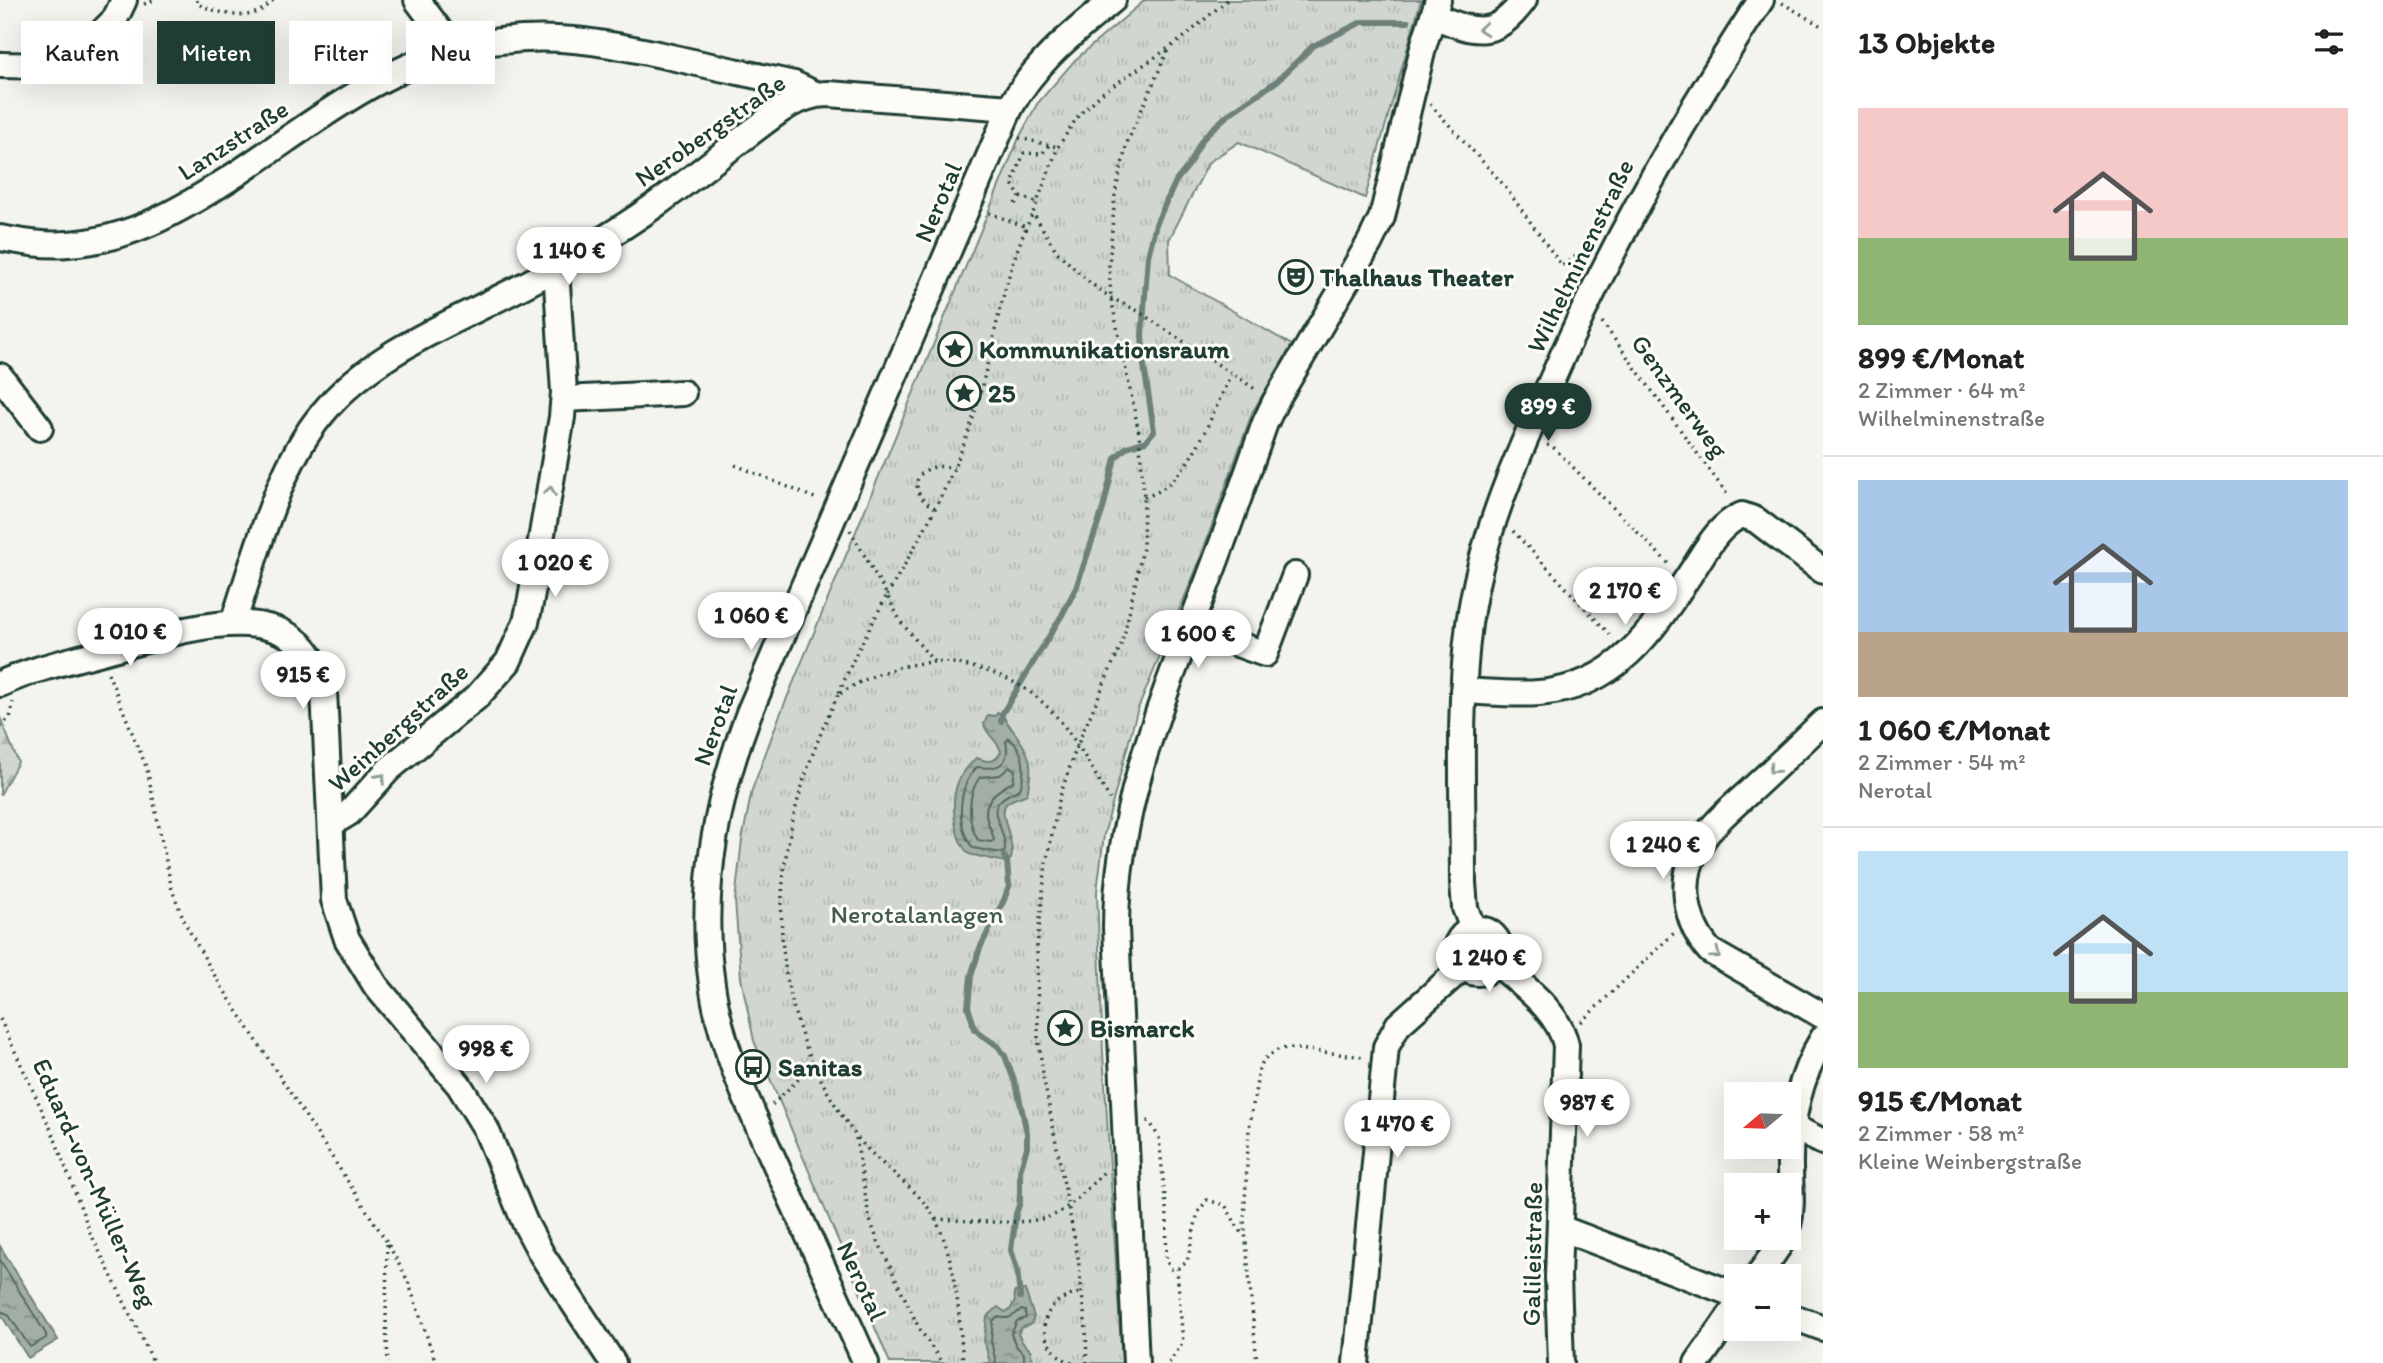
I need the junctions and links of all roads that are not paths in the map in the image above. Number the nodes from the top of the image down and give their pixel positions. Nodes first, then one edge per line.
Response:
1 (417, 0) edge
2 (1113, 0) edge
3 (1524, 0) edge
4 (1771, 1) edge
5 (129, 4) edge
6 (1436, 8) edge
7 (433, 21) edge
8 (495, 43) edge
9 (0, 65) edge
10 (406, 68) edge
11 (815, 94) junction
12 (1010, 108) junction
13 (0, 238) edge
14 (556, 268) junction
15 (0, 376) edge
16 (682, 393) dead end
17 (564, 399) junction
18 (40, 428) dead end
19 (1823, 571) edge
20 (1295, 575) dead end
21 (233, 623) junction
22 (1190, 627) junction
23 (6, 675) edge
24 (1463, 691) junction
25 (1823, 722) edge
26 (331, 824) junction
27 (1473, 929) junction
28 (1497, 963) junction
29 (1463, 967) junction
30 (1823, 1016) edge
31 (1823, 1038) edge
32 (1801, 1091) edge
33 (1801, 1131) edge
34 (1823, 1142) edge
35 (1560, 1228) junction
36 (1724, 1290) edge
37 (1801, 1320) edge
38 (1724, 1324) edge
39 (1823, 1328) edge
40 (613, 1363) edge
41 (866, 1363) edge
42 (1136, 1363) edge
43 (1356, 1363) edge
44 (1561, 1363) edge
45 (1697, 1363) edge

1 - 7 street
2 - 12 street, Nerotal
3 -> 6 street
4 - 24 street, Wilhelminenstraße
5 - 9 street
6 - 22 street
8 - 11 street, Lanzstraße
10 - 13 street, Lanzstraße
11 - 12 street, Nerobergstraße
11 - 14 street, Nerobergstraße
12 - 41 street, Nerotal
14 - 17 street, Weinbergstraße
14 - 21 street, Nerobergstraße
15 - 18 street
16 - 17 street
26 -> 17 street, Weinbergstraße
19 - 24 street
20 - 22 street
21 - 23 street
21 - 26 street
22 - 42 street
24 - 27 street, Wilhelminenstraße
25 -> 30 street
26 - 40 street, Weinbergstraße
27 - 28 street
27 - 29 street
28 - 29 street
28 - 35 street, Galileistraße
29 - 43 street
31 - 32 street
33 - 34 street
35 - 36 street
35 - 44 street, Galileistraße
37 - 39 street
38 - 45 street

